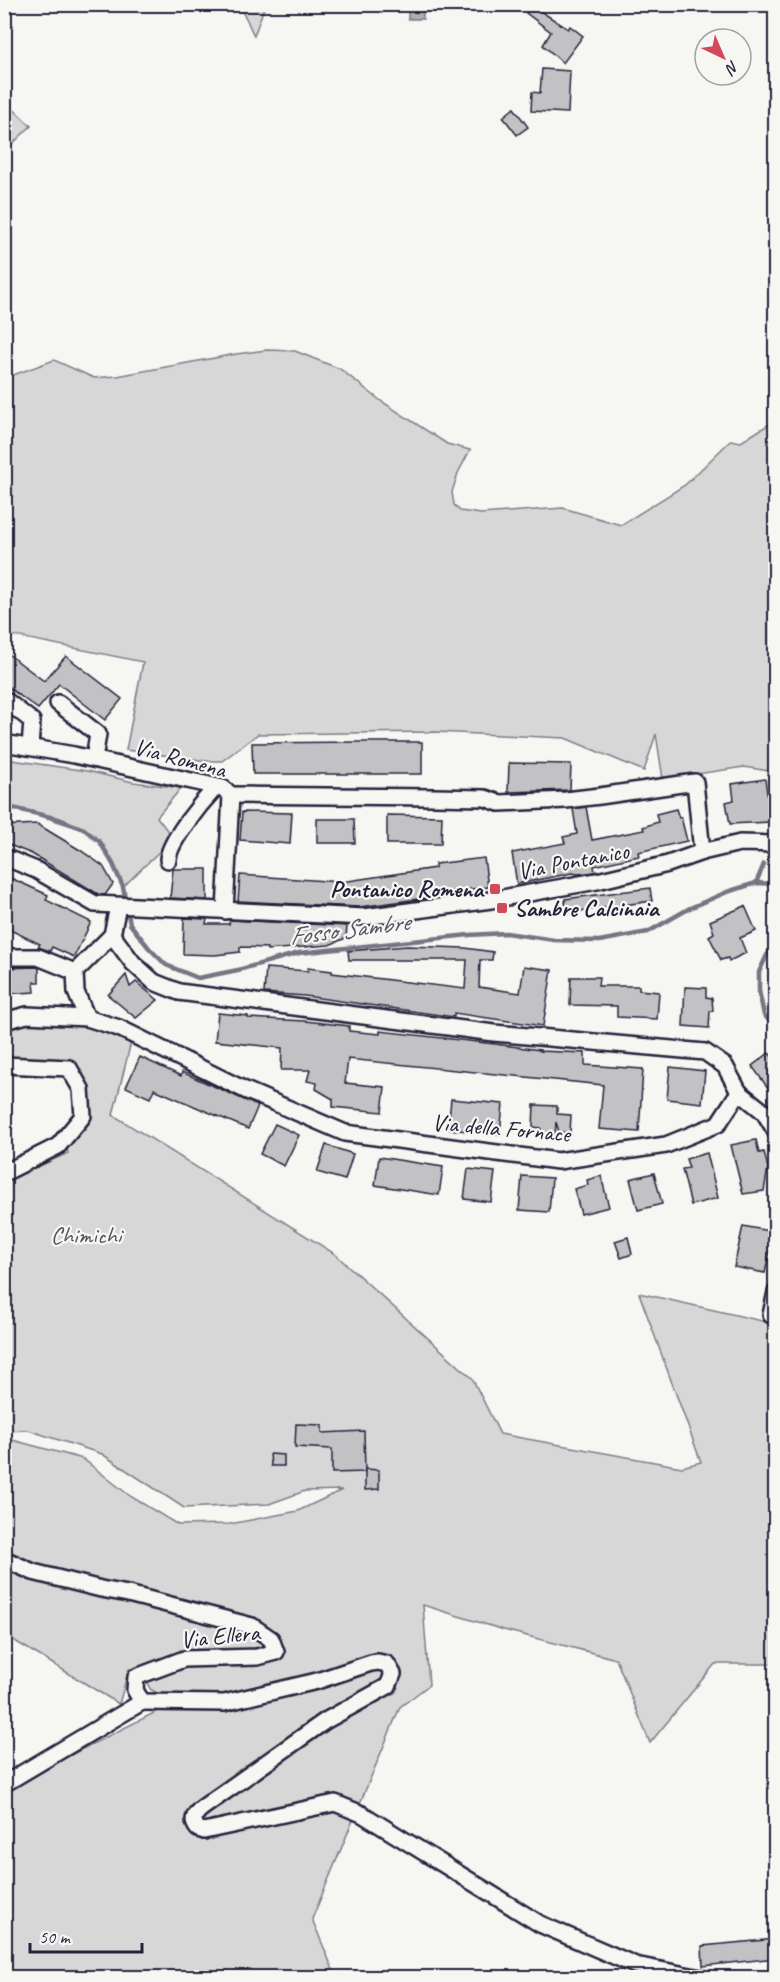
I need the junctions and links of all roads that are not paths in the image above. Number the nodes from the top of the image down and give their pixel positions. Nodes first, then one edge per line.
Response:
1 (4, 699) edge
2 (57, 703) dead end
3 (4, 743) edge
4 (30, 747) junction
5 (94, 759) junction
6 (216, 787) junction
7 (231, 795) junction
8 (776, 844) edge
9 (702, 852) junction
10 (4, 857) edge
11 (168, 860) dead end
12 (120, 907) junction
13 (225, 911) junction
14 (112, 935) junction
15 (4, 957) edge
16 (75, 972) junction
17 (87, 1018) junction
18 (4, 1021) edge
19 (4, 1065) edge
20 (739, 1092) junction
21 (776, 1132) edge
22 (4, 1173) edge
23 (776, 1292) edge
24 (771, 1315) dead end
25 (4, 1559) edge
26 (142, 1702) junction
27 (4, 1784) edge
28 (701, 1977) edge

1 - 4 street
2 - 5 street
3 - 4 street, Via Romena
4 - 5 street, Via Romena
5 - 6 street, Via Romena
6 - 7 street, Via Romena
6 - 11 street
7 - 9 street
7 - 13 street, Via Romena
8 - 9 street, Via Pontanico
9 - 13 street, Via Pontanico
10 - 12 street, Via Pontanico
12 - 13 street, Via Pontanico
12 - 14 street
14 - 16 street
14 - 20 street
15 - 16 street
16 - 17 street
17 - 18 street
17 - 20 street, Via della Fornace
19 - 22 street
20 - 21 street
23 - 24 street
25 - 26 street, Via Ellera
26 - 27 street
26 - 28 street

